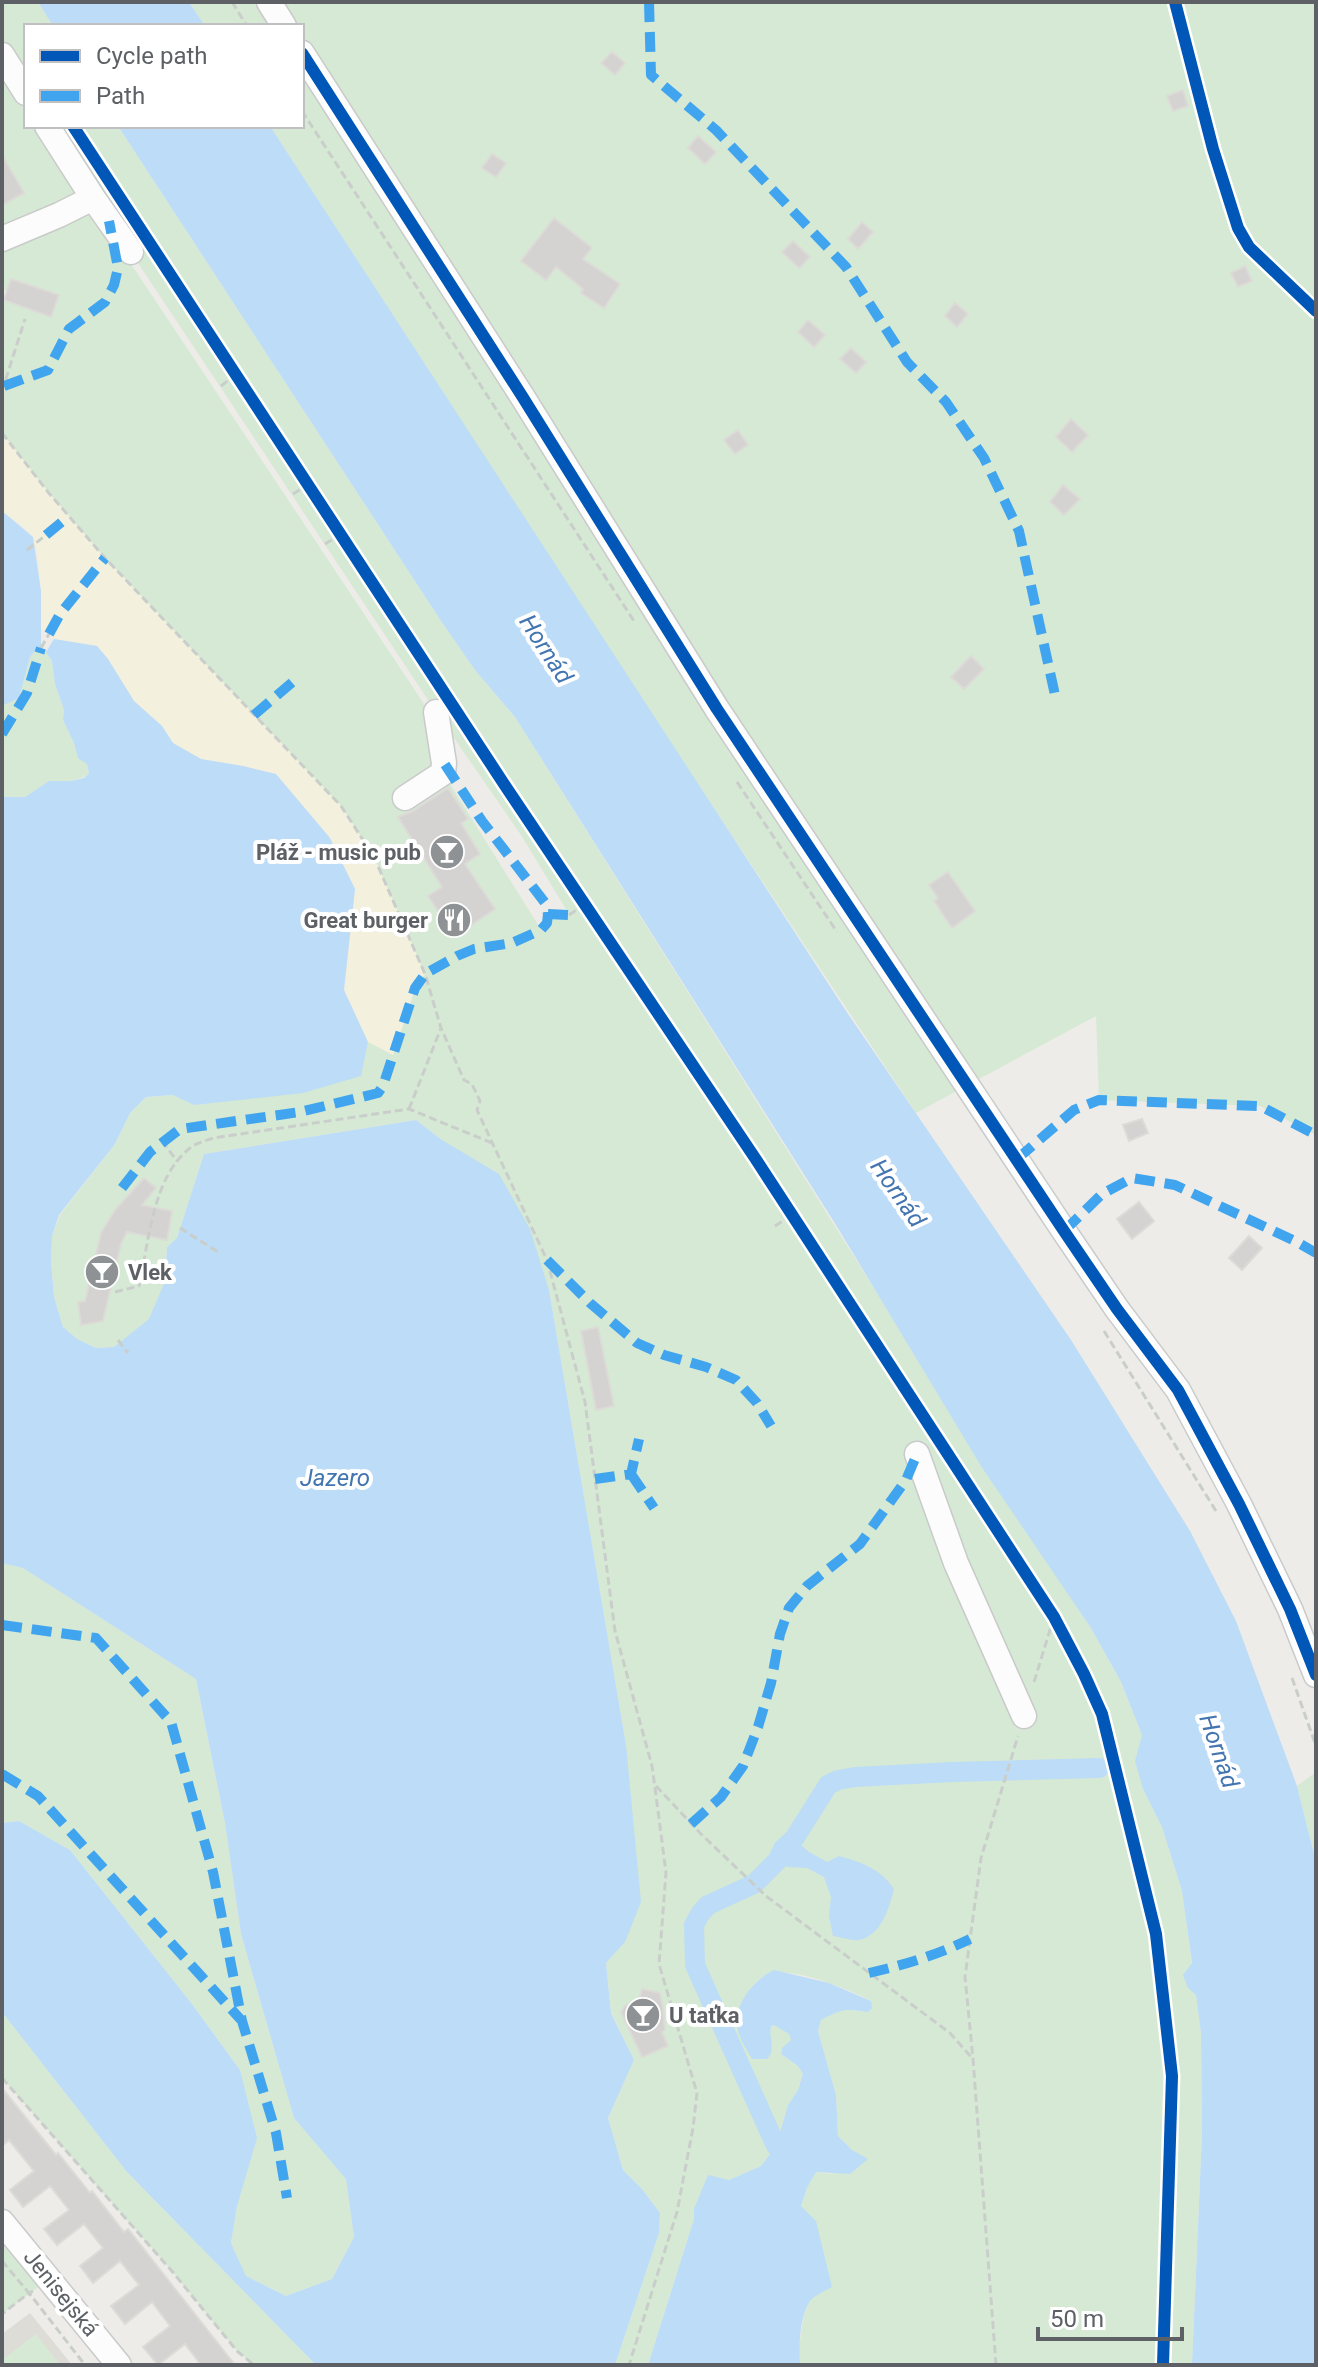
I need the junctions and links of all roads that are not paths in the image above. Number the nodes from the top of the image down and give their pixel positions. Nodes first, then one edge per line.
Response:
1 (269, 2) edge
2 (283, 24) edge
3 (2, 55) edge
4 (304, 56) edge
5 (24, 90) edge
6 (48, 128) edge
7 (93, 198) junction
8 (2, 239) edge
9 (131, 252) dead end
10 (436, 712) dead end
11 (405, 798) dead end
12 (917, 1454) dead end
13 (1316, 1675) edge
14 (1024, 1716) dead end
15 (2, 2222) edge
16 (119, 2365) edge

1 - 2 street
3 - 5 street
4 - 13 street
6 - 7 street
7 - 8 street
7 - 9 street
10 - 11 street
12 - 14 street
15 - 16 street, Jenisejská

